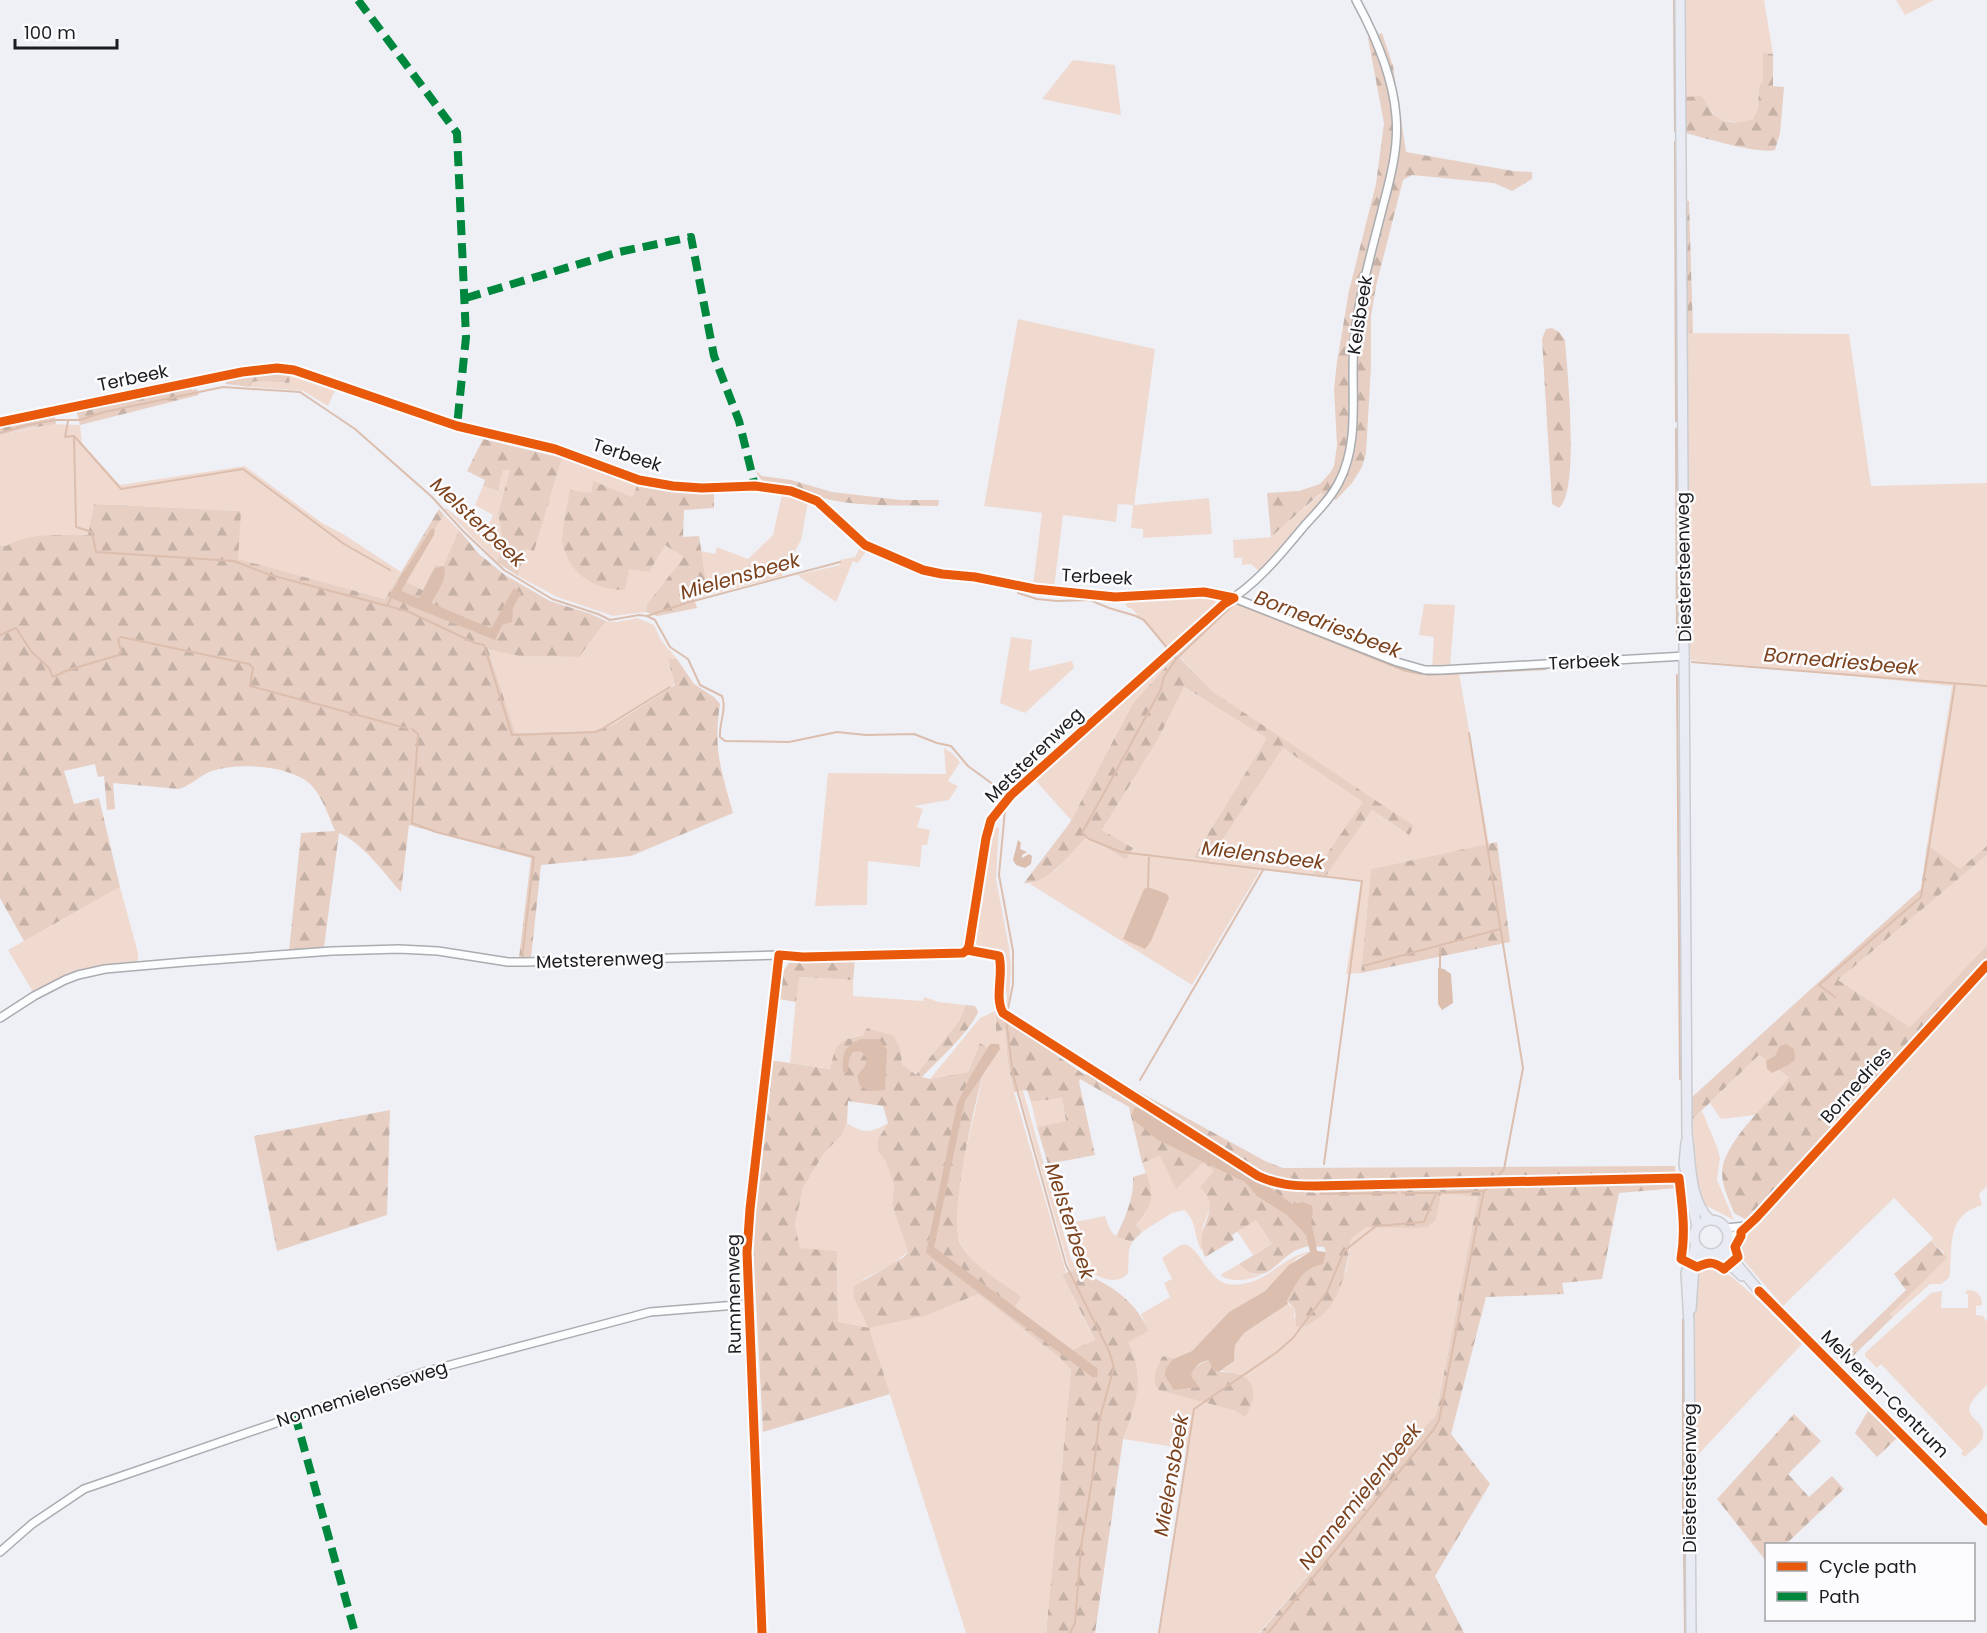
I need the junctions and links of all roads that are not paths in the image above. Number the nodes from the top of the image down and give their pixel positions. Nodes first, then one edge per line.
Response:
1 (1356, 0) edge
2 (1680, 0) edge
3 (0, 422) edge
4 (1234, 598) junction
5 (1685, 656) junction
6 (779, 955) junction
7 (1987, 965) edge
8 (0, 1018) edge
9 (1687, 1134) junction
10 (1710, 1220) junction
11 (1697, 1227) junction
12 (1725, 1242) junction
13 (1696, 1245) junction
14 (1705, 1254) junction
15 (749, 1304) junction
16 (1689, 1323) junction
17 (1987, 1521) edge
18 (0, 1552) edge
19 (762, 1633) edge
20 (1691, 1633) edge

1 - 4 street, Kelsbeek
2 - 5 main road, Diestersteenweg
3 - 4 street, Terbeek
4 - 5 street, Terbeek
4 - 6 street, Metsterenweg
5 - 9 main road, Diestersteenweg
6 - 8 street, Metsterenweg
6 - 15 street, Rummenweg
7 - 12 street, Bornedries
9 - 10 main road, Diestersteenweg
9 - 11 main road, Diestersteenweg
10 - 11 main road
10 - 12 main road
11 - 13 main road
12 - 14 main road
12 - 17 main road, Melveren-Centrum
13 - 14 main road
13 - 16 main road, Diestersteenweg
14 - 16 main road, Diestersteenweg
15 - 18 street, Nonnemielenseweg
15 - 19 street, Rummenweg
16 - 20 main road, Diestersteenweg

